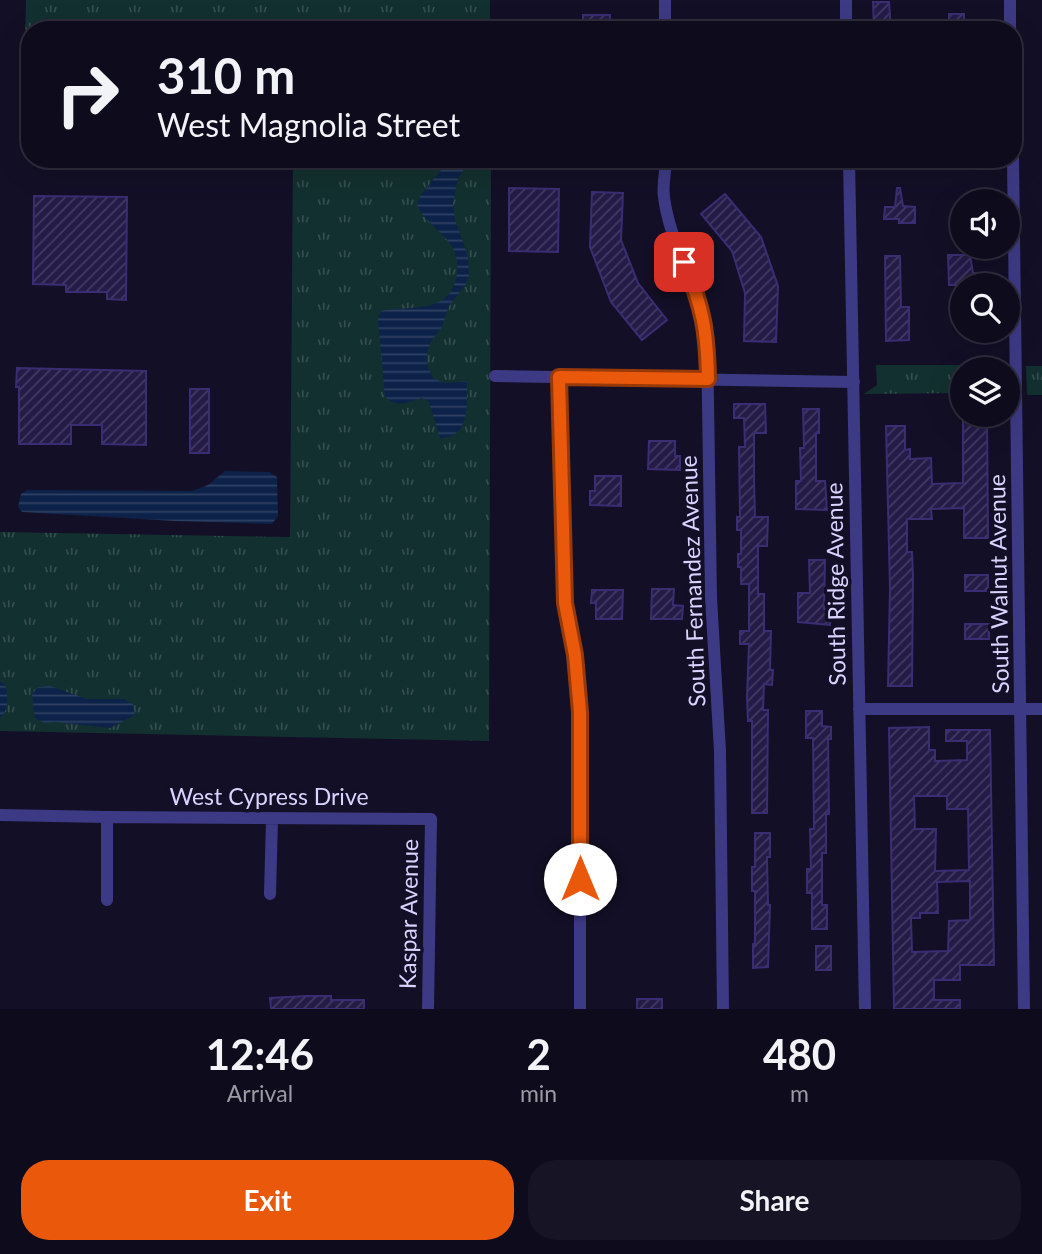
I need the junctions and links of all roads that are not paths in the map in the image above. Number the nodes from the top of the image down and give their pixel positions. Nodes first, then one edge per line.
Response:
1 (665, 0) edge
2 (846, 0) edge
3 (1010, 0) edge
4 (665, 21) edge
5 (846, 21) edge
6 (1010, 21) edge
7 (664, 168) edge
8 (849, 168) edge
9 (1013, 168) edge
10 (495, 376) dead end
11 (559, 377) junction
12 (708, 379) junction
13 (854, 382) junction
14 (859, 709) junction
15 (1022, 709) junction
16 (1042, 709) edge
17 (0, 815) edge
18 (107, 817) junction
19 (272, 819) junction
20 (431, 819) joint
21 (271, 894) dead end
22 (107, 900) dead end
23 (428, 1009) edge
24 (580, 1009) edge
25 (723, 1009) edge
26 (865, 1009) edge
27 (1024, 1009) edge

1 - 4 street
2 - 5 street
3 - 6 street
7 - 12 street, South Fernandez Avenue
8 - 13 street, South Ridge Avenue
9 - 15 street, South Walnut Avenue
10 - 11 street
11 - 12 street
11 - 24 street
12 - 13 street
12 - 25 street, South Fernandez Avenue
13 - 14 street, South Ridge Avenue
14 - 15 street
14 - 26 street, South Ridge Avenue
15 - 16 street
15 - 27 street, South Walnut Avenue
17 - 18 street, West Cypress Drive
18 - 19 street, West Cypress Drive
18 - 22 street
19 - 20 street, West Cypress Drive
19 - 21 street
20 - 23 street, Kaspar Avenue

